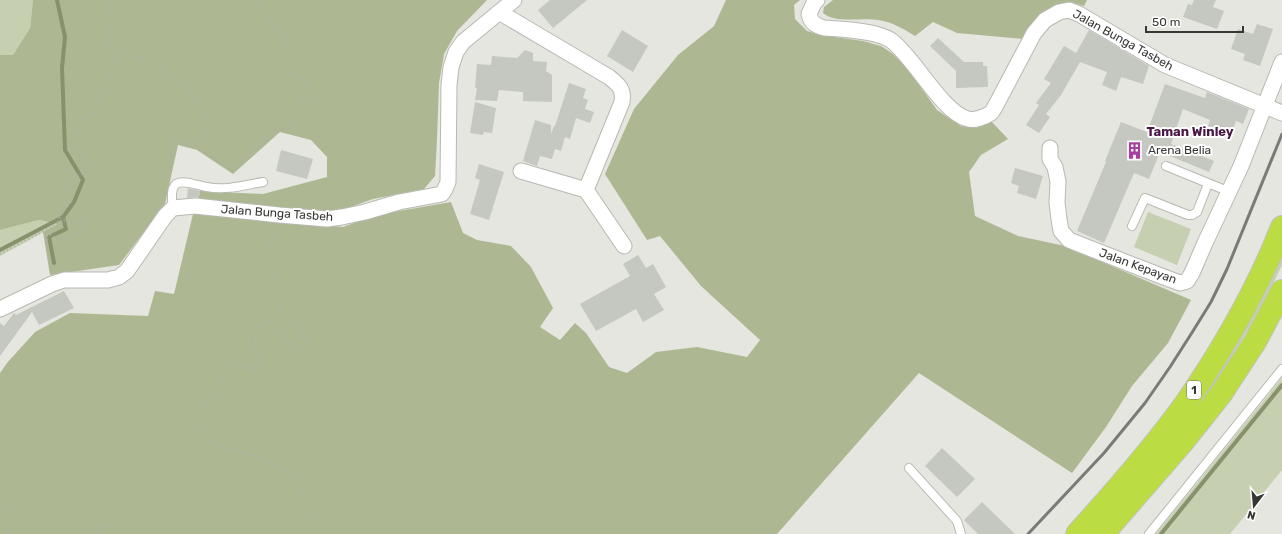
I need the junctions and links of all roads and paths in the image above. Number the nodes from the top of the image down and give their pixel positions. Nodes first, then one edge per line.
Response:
1 (107, 0) edge
2 (256, 0) edge
3 (514, 0) edge
4 (817, 0) edge
5 (499, 12) junction
6 (120, 51) junction
7 (1282, 62) edge
8 (1264, 106) junction
9 (1282, 113) edge
10 (198, 147) junction
11 (1050, 148) dead end
12 (1166, 166) dead end
13 (67, 168) dead end
14 (521, 171) dead end
15 (77, 176) junction
16 (166, 181) dead end
17 (263, 182) dead end
18 (1208, 184) junction
19 (586, 190) junction
20 (1230, 192) junction
21 (173, 208) junction
22 (279, 215) junction
23 (58, 223) junction
24 (1132, 226) dead end
25 (1282, 227) edge
26 (624, 246) dead end
27 (0, 254) edge
28 (51, 272) dead end
29 (1282, 291) edge
30 (0, 309) edge
31 (1282, 369) edge
32 (909, 468) dead end
33 (0, 504) edge
34 (117, 524) dead end
35 (8, 534) edge
36 (93, 534) edge
37 (327, 534) edge
38 (961, 534) edge
39 (1077, 534) edge
40 (1103, 534) edge
41 (1149, 534) edge

1 - 6 path
2 - 10 path
3 - 5 street, Jalan Bunga Tasbeh
4 - 8 street, Jalan Bunga Tasbeh
5 - 19 street
5 - 22 street, Jalan Bunga Tasbeh
6 - 10 path
6 - 15 path
7 - 8 street, Jalan Kepayan
8 - 9 street, Jalan Bunga Tasbeh
8 - 20 street, Jalan Kepayan
10 - 16 path
11 - 20 street, Jalan Kepayan
12 - 18 lane
13 - 15 path
14 - 19 street
15 - 23 path
17 - 21 lane
18 - 20 lane
18 - 24 lane
19 - 26 street
21 - 22 street, Jalan Bunga Tasbeh
21 - 30 street
22 - 37 path
23 - 27 path
23 - 28 path
25 - 39 highway, 1
29 - 40 highway, 1
31 - 41 lane
32 - 38 lane
33 - 35 path
34 - 36 path

